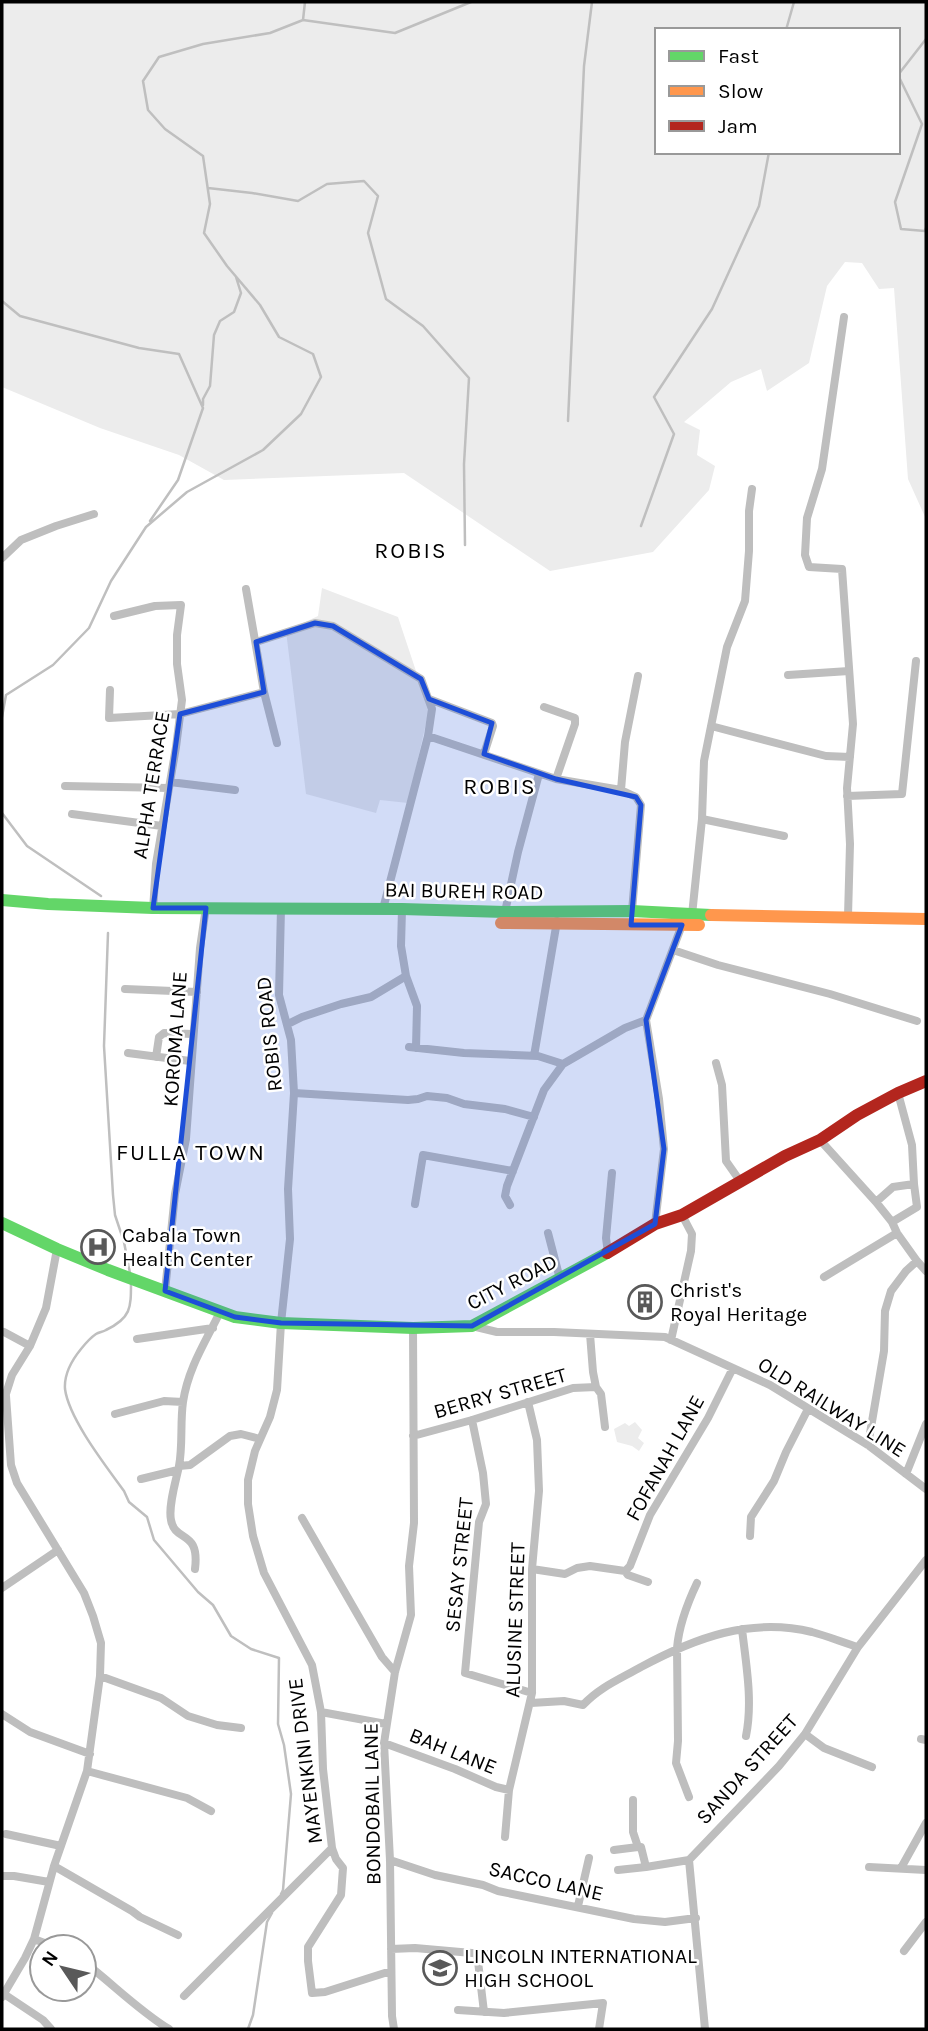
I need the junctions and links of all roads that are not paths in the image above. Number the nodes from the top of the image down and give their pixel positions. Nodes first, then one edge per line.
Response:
1 (844, 317) dead end
2 (752, 489) dead end
3 (94, 514) dead end
4 (2, 558) edge
5 (246, 589) dead end
6 (114, 616) dead end
7 (256, 642) junction
8 (916, 661) dead end
9 (849, 671) junction
10 (788, 675) dead end
11 (638, 676) dead end
12 (110, 690) dead end
13 (264, 692) junction
14 (429, 699) junction
15 (544, 707) dead end
16 (180, 714) junction
17 (711, 726) junction
18 (428, 736) junction
19 (277, 743) dead end
20 (484, 754) junction
21 (850, 757) junction
22 (539, 774) junction
23 (556, 779) junction
24 (169, 785) junction
25 (65, 786) dead end
26 (235, 790) dead end
27 (621, 790) junction
28 (847, 796) junction
29 (72, 814) dead end
30 (702, 820) junction
31 (162, 826) junction
32 (784, 836) dead end
33 (2, 900) edge
34 (383, 909) junction
35 (2, 910) edge
36 (153, 910) junction
37 (632, 911) junction
38 (281, 912) junction
39 (505, 912) junction
40 (205, 914) junction
41 (401, 914) junction
42 (692, 915) junction
43 (848, 916) junction
44 (557, 917) junction
45 (926, 919) edge
46 (682, 925) junction
47 (926, 927) edge
48 (673, 950) junction
49 (406, 976) junction
50 (125, 989) dead end
51 (197, 992) junction
52 (646, 1020) junction
53 (917, 1021) dead end
54 (288, 1024) junction
55 (193, 1034) junction
56 (128, 1053) dead end
57 (534, 1056) junction
58 (156, 1057) junction
59 (190, 1061) junction
60 (716, 1063) dead end
61 (563, 1064) junction
62 (926, 1081) edge
63 (294, 1093) junction
64 (898, 1093) junction
65 (534, 1117) junction
66 (820, 1140) junction
67 (513, 1171) junction
68 (612, 1173) dead end
69 (740, 1181) junction
70 (914, 1184) junction
71 (876, 1202) junction
72 (415, 1204) dead end
73 (510, 1205) dead end
74 (696, 1212) dead end
75 (683, 1217) junction
76 (892, 1222) junction
77 (2, 1223) edge
78 (655, 1224) junction
79 (548, 1233) dead end
80 (897, 1233) junction
81 (57, 1249) junction
82 (608, 1253) junction
83 (916, 1261) junction
84 (926, 1271) edge
85 (824, 1277) dead end
86 (560, 1279) junction
87 (166, 1291) junction
88 (220, 1312) junction
89 (281, 1323) junction
90 (472, 1326) junction
91 (213, 1328) junction
92 (413, 1328) junction
93 (4, 1332) dead end
94 (590, 1334) junction
95 (137, 1339) dead end
96 (671, 1340) junction
97 (30, 1346) junction
98 (733, 1368) junction
99 (596, 1387) junction
100 (6, 1396) junction
101 (183, 1402) junction
102 (528, 1402) junction
103 (2, 1406) edge
104 (808, 1409) junction
105 (115, 1414) dead end
106 (472, 1420) junction
107 (926, 1424) edge
108 (605, 1427) dead end
109 (413, 1436) junction
110 (260, 1439) junction
111 (868, 1445) junction
112 (178, 1468) junction
113 (906, 1474) junction
114 (141, 1479) dead end
115 (926, 1489) edge
116 (302, 1518) dead end
117 (751, 1536) dead end
118 (58, 1550) junction
119 (926, 1560) edge
120 (627, 1568) junction
121 (195, 1569) dead end
122 (532, 1569) junction
123 (648, 1583) dead end
124 (696, 1583) dead end
125 (2, 1588) edge
126 (741, 1629) junction
127 (858, 1647) junction
128 (677, 1648) junction
129 (395, 1672) junction
130 (100, 1676) junction
131 (532, 1693) junction
132 (531, 1703) junction
133 (321, 1712) junction
134 (2, 1714) edge
135 (386, 1724) junction
136 (241, 1728) dead end
137 (805, 1734) junction
138 (746, 1736) dead end
139 (384, 1743) junction
140 (90, 1754) junction
141 (872, 1767) dead end
142 (87, 1771) junction
143 (509, 1790) junction
144 (690, 1797) dead end
145 (633, 1800) dead end
146 (211, 1811) dead end
147 (926, 1823) edge
148 (6, 1835) dead end
149 (505, 1837) dead end
150 (61, 1846) junction
151 (638, 1847) junction
152 (332, 1848) junction
153 (614, 1850) dead end
154 (589, 1858) dead end
155 (390, 1860) junction
156 (689, 1860) junction
157 (54, 1866) junction
158 (646, 1867) junction
159 (869, 1867) dead end
160 (901, 1868) junction
161 (618, 1870) dead end
162 (926, 1870) edge
163 (2, 1876) edge
164 (49, 1882) junction
165 (578, 1906) junction
166 (696, 1917) junction
167 (926, 1922) edge
168 (36, 1933) edge
169 (178, 1935) dead end
170 (28, 1948) edge
171 (391, 1949) junction
172 (904, 1951) dead end
173 (477, 1953) junction
174 (506, 1956) dead end
175 (391, 1971) junction
176 (98, 1972) edge
177 (6, 1983) edge
178 (3, 1995) edge
179 (184, 1996) dead end
180 (458, 2010) dead end
181 (484, 2012) junction
182 (51, 2029) edge
183 (169, 2029) edge
184 (394, 2029) edge
185 (599, 2029) edge
186 (705, 2029) edge

1 - 9 street
2 - 17 street
3 - 4 street
5 - 7 street
6 - 16 street, ALPHA TERRACE
7 - 13 street
7 - 14 street
8 - 28 street
9 - 10 street
9 - 21 street
11 - 27 street
12 - 16 street
13 - 16 street
13 - 19 street
14 - 18 street
14 - 20 street
15 - 23 street
16 - 24 street, ALPHA TERRACE
17 - 21 street
17 - 30 street
18 - 20 street
18 - 34 street
20 - 22 street
21 - 28 street
22 - 23 street
22 - 39 street
23 - 27 street
24 - 25 street
24 - 26 street
24 - 31 street, ALPHA TERRACE
27 - 37 street
28 - 43 street
29 - 31 street
30 - 32 street
30 - 42 street
31 - 36 street, ALPHA TERRACE
33 - 36 main road, BAI BUREH ROAD
34 - 38 main road, BAI BUREH ROAD
34 - 41 main road, BAI BUREH ROAD
35 - 36 main road, BAI BUREH ROAD
36 - 38 main road, BAI BUREH ROAD
36 - 40 main road, BAI BUREH ROAD
37 - 42 main road, BAI BUREH ROAD
37 - 44 main road, BAI BUREH ROAD
38 - 40 main road, BAI BUREH ROAD
38 - 41 main road, BAI BUREH ROAD
38 - 54 street, ROBIS ROAD
39 - 41 main road, BAI BUREH ROAD
39 - 44 main road, BAI BUREH ROAD
40 - 51 street, KOROMA LANE
41 - 44 main road, BAI BUREH ROAD
41 - 49 street
42 - 43 main road, BAI BUREH ROAD
43 - 45 main road, BAI BUREH ROAD
44 - 46 main road, BAI BUREH ROAD
44 - 57 street
46 - 47 main road, BAI BUREH ROAD
46 - 48 street
48 - 52 street
48 - 53 street
49 - 54 street
49 - 57 street
50 - 51 street
51 - 55 street, KOROMA LANE
52 - 61 street
52 - 78 street
54 - 63 street, ROBIS ROAD
55 - 58 street
55 - 59 street, KOROMA LANE
56 - 58 street
57 - 61 street
58 - 59 street
59 - 87 street, KOROMA LANE
60 - 69 street
61 - 65 street
62 - 64 main road, CITY ROAD
63 - 65 street
63 - 89 street, ROBIS ROAD
64 - 66 main road, CITY ROAD
64 - 70 street
65 - 67 street
66 - 69 main road, CITY ROAD
66 - 71 street
67 - 72 street
67 - 73 street
68 - 82 street
69 - 75 main road, CITY ROAD
70 - 71 street
70 - 76 street
71 - 76 street
74 - 75 street
75 - 78 main road, CITY ROAD
75 - 96 street
76 - 80 street
77 - 81 main road, CITY ROAD
78 - 82 main road, CITY ROAD
79 - 86 street
80 - 83 street
80 - 85 street
81 - 87 main road, CITY ROAD
81 - 97 street
82 - 86 main road, CITY ROAD
83 - 84 street
83 - 111 street
86 - 90 main road, CITY ROAD
87 - 88 main road, CITY ROAD
88 - 89 main road, CITY ROAD
88 - 91 street
89 - 92 main road, CITY ROAD
89 - 110 street, MAYENKINI DRIVE
90 - 92 main road, CITY ROAD
90 - 94 street, OLD RAILWAY LINE
91 - 95 street
91 - 101 street
92 - 109 street, BONDOBAIL LANE
93 - 97 street
94 - 96 street, OLD RAILWAY LINE
94 - 99 street
96 - 98 street, OLD RAILWAY LINE
97 - 100 street
98 - 104 street, OLD RAILWAY LINE
98 - 120 street, FOFANAH LANE
99 - 102 street, BERRY STREET
99 - 108 street
100 - 103 street
100 - 118 street
101 - 105 street
101 - 112 street
102 - 106 street, BERRY STREET
102 - 122 street, ALUSINE STREET
104 - 111 street, OLD RAILWAY LINE
104 - 117 street
106 - 109 street, BERRY STREET
106 - 131 street, SESAY STREET
107 - 113 street
109 - 129 street, BONDOBAIL LANE
110 - 112 street
110 - 133 street, MAYENKINI DRIVE
111 - 113 street, OLD RAILWAY LINE
112 - 114 street
112 - 121 street
113 - 115 street, OLD RAILWAY LINE
116 - 129 street
118 - 125 street
118 - 130 street
119 - 127 street, SANDA STREET
120 - 122 street
120 - 123 street
122 - 131 street, ALUSINE STREET
124 - 128 street
126 - 127 street
126 - 128 street
126 - 138 street
127 - 137 street, SANDA STREET
128 - 132 street
128 - 144 street
129 - 135 street, BONDOBAIL LANE
130 - 136 street
130 - 140 street
131 - 132 street, ALUSINE STREET
132 - 143 street, ALUSINE STREET
133 - 135 street
133 - 152 street, MAYENKINI DRIVE
134 - 140 street
135 - 139 street, BONDOBAIL LANE
137 - 141 street
137 - 156 street, SANDA STREET
139 - 143 street, BAH LANE
139 - 155 street, BONDOBAIL LANE
140 - 142 street
142 - 146 street
142 - 150 street
143 - 149 street, ALUSINE STREET
145 - 151 street
147 - 160 street
148 - 150 street
150 - 157 street
151 - 153 street
151 - 158 street
152 - 175 street, MAYENKINI DRIVE
152 - 179 street
154 - 165 street
155 - 165 street, SACCO LANE
155 - 171 street, BONDOBAIL LANE
156 - 158 street
156 - 166 street
157 - 164 street
157 - 169 street
158 - 161 street
159 - 160 street
160 - 162 street
163 - 164 street
164 - 168 street
165 - 166 street, SACCO LANE
166 - 186 street
167 - 172 street
170 - 177 street
171 - 173 street
171 - 175 street, BONDOBAIL LANE
173 - 174 street
173 - 181 street
175 - 184 street, BONDOBAIL LANE
176 - 183 street
177 - 178 street
178 - 182 street
180 - 181 street
181 - 185 street

